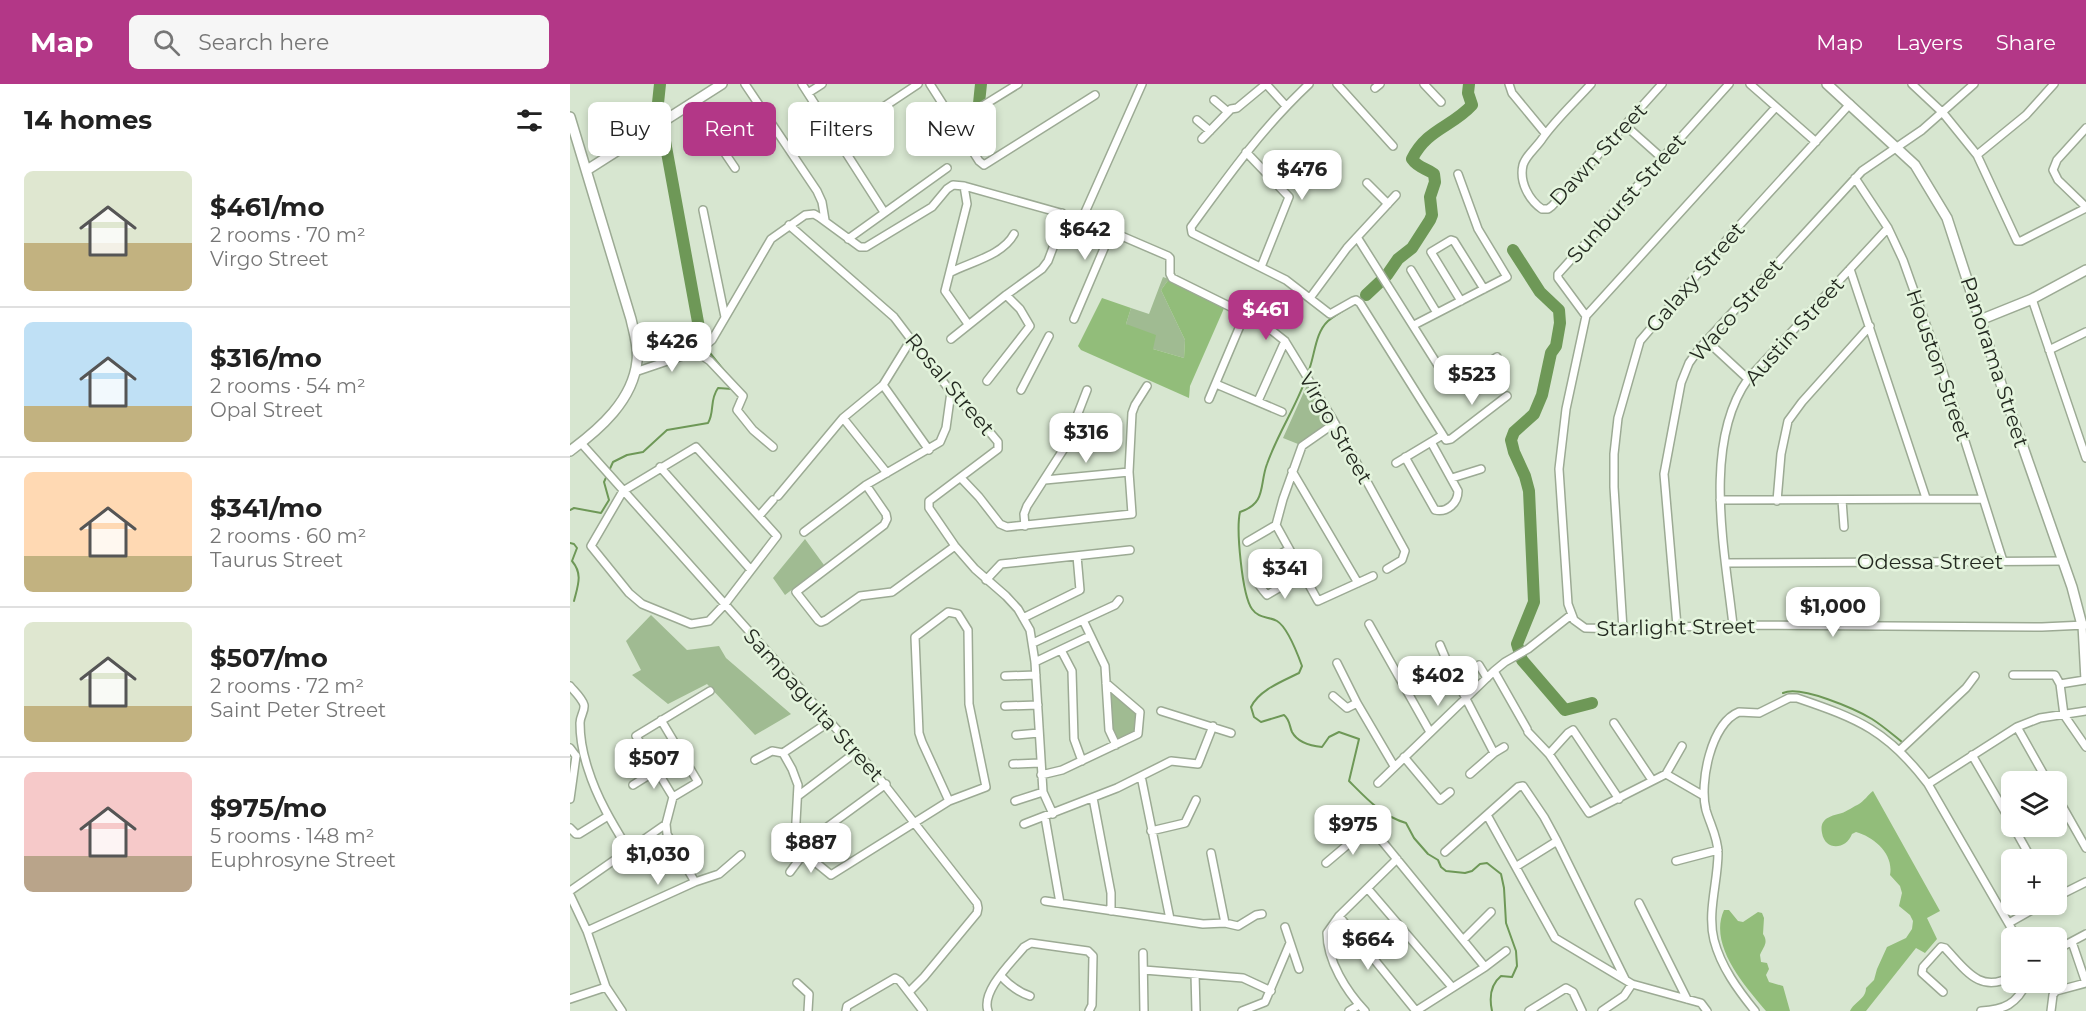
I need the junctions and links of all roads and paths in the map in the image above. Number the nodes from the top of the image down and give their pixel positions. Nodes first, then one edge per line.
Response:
1 (722, 84) edge
2 (745, 84) edge
3 (802, 84) edge
4 (822, 84) edge
5 (918, 84) edge
6 (930, 84) edge
7 (1018, 84) edge
8 (1142, 84) edge
9 (1266, 84) edge
10 (1309, 84) edge
11 (1336, 84) edge
12 (1424, 84) edge
13 (1509, 84) edge
14 (1591, 84) edge
15 (1662, 84) edge
16 (1729, 84) edge
17 (1750, 84) edge
18 (1827, 84) edge
19 (1912, 84) edge
20 (1974, 84) edge
21 (2054, 84) edge
22 (808, 93) junction
23 (1095, 95) dead end
24 (1214, 100) dead end
25 (693, 102) edge
26 (814, 102) edge
27 (891, 102) edge
28 (942, 102) edge
29 (991, 102) edge
30 (1441, 102) dead end
31 (1850, 104) junction
32 (1286, 106) junction
33 (1776, 107) junction
34 (683, 108) edge
35 (1228, 112) junction
36 (1943, 113) junction
37 (570, 117) edge
38 (1197, 120) dead end
39 (1625, 125) junction
40 (2086, 128) edge
41 (1210, 131) junction
42 (1545, 133) junction
43 (1202, 140) dead end
44 (1816, 142) junction
45 (1393, 146) dead end
46 (1896, 147) junction
47 (1246, 152) junction
48 (1977, 155) junction
49 (727, 156) edge
50 (848, 156) edge
51 (976, 156) edge
52 (1663, 159) junction
53 (1303, 163) dead end
54 (735, 168) dead end
55 (947, 168) dead end
56 (587, 170) junction
57 (1458, 174) dead end
58 (1855, 178) junction
59 (1367, 183) dead end
60 (964, 186) junction
61 (1281, 187) junction
62 (1396, 195) dead end
63 (1388, 204) junction
64 (2086, 207) edge
65 (703, 210) dead end
66 (884, 212) junction
67 (1062, 213) junction
68 (1082, 219) junction
69 (825, 220) junction
70 (789, 225) junction
71 (1888, 228) junction
72 (1111, 232) junction
73 (1014, 234) dead end
74 (1357, 237) junction
75 (848, 239) junction
76 (1261, 267) junction
77 (1850, 269) junction
78 (1411, 270) dead end
79 (2086, 270) edge
80 (951, 272) junction
81 (1484, 289) junction
82 (1006, 295) junction
83 (1310, 298) junction
84 (2032, 299) junction
85 (1461, 301) junction
86 (1437, 313) junction
87 (1245, 314) junction
88 (1586, 316) junction
89 (725, 317) junction
90 (1074, 319) dead end
91 (1980, 320) junction
92 (968, 324) junction
93 (1414, 325) junction
94 (1870, 326) junction
95 (2086, 332) edge
96 (1049, 336) dead end
97 (912, 338) junction
98 (951, 339) dead end
99 (1285, 341) junction
100 (1707, 341) junction
101 (2049, 350) junction
102 (699, 351) junction
103 (1497, 357) dead end
104 (635, 372) junction
105 (1748, 379) junction
106 (987, 381) dead end
107 (1216, 384) junction
108 (883, 385) junction
109 (1147, 386) dead end
110 (1021, 390) dead end
111 (1087, 390) dead end
112 (951, 392) junction
113 (1507, 396) dead end
114 (1209, 399) dead end
115 (1258, 401) junction
116 (1282, 412) dead end
117 (843, 418) junction
118 (1335, 423) junction
119 (1444, 438) junction
120 (1431, 442) junction
121 (581, 443) junction
122 (773, 447) dead end
123 (929, 450) junction
124 (570, 451) edge
125 (1405, 457) junction
126 (2086, 458) edge
127 (1396, 463) dead end
128 (660, 467) junction
129 (1481, 469) dead end
130 (1292, 471) junction
131 (887, 472) junction
132 (1129, 472) junction
133 (961, 478) junction
134 (1452, 478) junction
135 (1046, 480) junction
136 (866, 485) junction
137 (623, 491) junction
138 (1926, 498) junction
139 (1983, 499) junction
140 (1720, 500) junction
141 (1842, 500) junction
142 (1777, 501) junction
143 (759, 516) junction
144 (1276, 525) junction
145 (1025, 526) junction
146 (1844, 527) dead end
147 (804, 532) dead end
148 (1247, 542) dead end
149 (955, 546) junction
150 (1289, 549) junction
151 (1130, 550) dead end
152 (1077, 556) junction
153 (2003, 561) junction
154 (2063, 561) junction
155 (1726, 563) junction
156 (751, 570) junction
157 (1387, 570) dead end
158 (1303, 574) junction
159 (1373, 576) dead end
160 (986, 580) junction
161 (1358, 583) junction
162 (1119, 600) dead end
163 (724, 604) junction
164 (1571, 615) junction
165 (1023, 618) junction
166 (1083, 620) junction
167 (1369, 624) dead end
168 (1733, 625) junction
169 (2084, 625) edge
170 (1677, 626) junction
171 (1623, 629) junction
172 (1090, 636) junction
173 (1033, 643) junction
174 (1440, 645) dead end
175 (1061, 650) junction
176 (1035, 662) junction
177 (1337, 663) dead end
178 (1479, 665) dead end
179 (1494, 671) junction
180 (1036, 675) junction
181 (2013, 675) dead end
182 (1005, 676) dead end
183 (1975, 676) dead end
184 (1487, 678) junction
185 (2085, 681) edge
186 (1106, 683) junction
187 (2060, 684) junction
188 (570, 686) edge
189 (710, 691) dead end
190 (1333, 696) dead end
191 (1466, 698) junction
192 (1357, 703) junction
193 (1038, 705) junction
194 (1005, 706) dead end
195 (1161, 711) dead end
196 (2086, 711) edge
197 (2064, 715) junction
198 (661, 720) junction
199 (829, 722) junction
200 (1614, 723) dead end
201 (1213, 726) junction
202 (2017, 727) junction
203 (1231, 732) dead end
204 (1430, 732) junction
205 (1039, 733) junction
206 (1016, 735) dead end
207 (1116, 745) junction
208 (1682, 746) dead end
209 (1504, 747) dead end
210 (2086, 747) edge
211 (570, 748) edge
212 (1900, 750) junction
213 (856, 752) junction
214 (783, 753) junction
215 (1494, 753) junction
216 (1549, 754) junction
217 (580, 755) junction
218 (1972, 755) junction
219 (1404, 757) junction
220 (755, 760) dead end
221 (1082, 761) junction
222 (1040, 763) junction
223 (1013, 764) dead end
224 (1394, 766) junction
225 (657, 770) junction
226 (2043, 771) edge
227 (1470, 774) dead end
228 (1666, 774) junction
229 (1041, 775) junction
230 (1141, 776) junction
231 (1652, 780) junction
232 (1378, 783) dead end
233 (885, 784) junction
234 (1928, 784) junction
235 (633, 785) dead end
236 (1043, 792) junction
237 (1450, 792) dead end
238 (673, 796) junction
239 (798, 796) junction
240 (1704, 796) junction
241 (1093, 798) junction
242 (570, 799) edge
243 (1619, 799) junction
244 (1196, 800) dead end
245 (948, 801) junction
246 (1015, 801) dead end
247 (2001, 806) edge
248 (1053, 814) junction
249 (2067, 814) edge
250 (1487, 815) junction
251 (608, 816) junction
252 (1045, 817) junction
253 (913, 823) junction
254 (666, 824) junction
255 (1024, 824) dead end
256 (570, 828) edge
257 (1152, 831) junction
258 (1557, 842) junction
259 (2086, 848) edge
260 (628, 849) junction
261 (802, 850) junction
262 (1718, 850) junction
263 (1445, 852) dead end
264 (1211, 853) dead end
265 (741, 855) dead end
266 (1397, 859) junction
267 (1676, 861) dead end
268 (1326, 862) dead end
269 (1517, 866) junction
270 (790, 872) dead end
271 (695, 882) junction
272 (2086, 882) edge
273 (1368, 889) junction
274 (2067, 892) edge
275 (570, 893) edge
276 (1045, 901) dead end
277 (1060, 903) junction
278 (1639, 903) dead end
279 (1111, 911) junction
280 (1491, 912) dead end
281 (1262, 914) dead end
282 (2022, 915) edge
283 (1339, 916) junction
284 (1170, 919) junction
285 (2009, 922) junction
286 (1225, 923) junction
287 (1285, 927) dead end
288 (2012, 927) edge
289 (587, 931) junction
290 (2086, 934) edge
291 (1463, 940) junction
292 (2072, 942) junction
293 (1290, 943) junction
294 (2067, 944) edge
295 (1506, 951) dead end
296 (1143, 952) dead end
297 (1485, 967) junction
298 (1299, 969) dead end
299 (1144, 970) junction
300 (1195, 975) junction
301 (1001, 976) junction
302 (1625, 979) junction
303 (2001, 980) edge
304 (797, 983) dead end
305 (2086, 983) edge
306 (1632, 984) junction
307 (606, 987) junction
308 (1452, 987) junction
309 (1271, 991) junction
310 (909, 992) junction
311 (1943, 992) dead end
312 (2021, 993) edge
313 (1030, 996) dead end
314 (570, 999) edge
315 (1687, 999) junction
316 (1359, 1005) junction
317 (622, 1011) edge
318 (808, 1011) edge
319 (846, 1011) edge
320 (923, 1011) edge
321 (988, 1011) edge
322 (1089, 1011) edge
323 (1144, 1011) edge
324 (1196, 1011) edge
325 (1242, 1011) edge
326 (1349, 1011) edge
327 (1365, 1011) edge
328 (1416, 1011) edge
329 (1529, 1011) edge
330 (1582, 1011) edge
331 (1602, 1011) edge
332 (1707, 1011) edge
333 (1755, 1011) edge
334 (1981, 1011) edge
335 (2051, 1011) edge

1 - 25 street
2 - 69 street
3 - 22 street
4 - 22 street
5 - 27 street
6 - 28 street
7 - 29 street
8 - 68 street
9 - 32 street
9 - 35 street
10 - 32 street
11 - 45 street
12 - 30 street
13 - 42 street
14 - 42 street, Dawn Street
15 - 39 street, Dawn Street
16 - 52 street, Sunburst Street
17 - 33 street
18 - 31 street, Panorama Street
19 - 36 street
20 - 36 street, Waco Street
21 - 48 street
22 - 26 street
23 - 51 street
24 - 35 street
31 - 44 street, Galaxy Street
31 - 46 street, Panorama Street
32 - 47 street
33 - 44 street
33 - 88 street
34 - 56 street
35 - 41 street
36 - 46 street, Waco Street
36 - 48 street
37 - 56 street
38 - 41 street
39 - 42 street, Dawn Street
39 - 52 street
40 - 64 street
41 - 43 street
44 - 171 street, Galaxy Street
46 - 58 street, Waco Street
46 - 91 street, Panorama Street
47 - 61 street
47 - 76 street
48 - 64 street
49 - 54 street
50 - 66 street
52 - 88 street, Sunburst Street
53 - 61 street
55 - 66 street
56 - 104 street
57 - 81 street
58 - 71 street, Houston Street
58 - 100 street, Waco Street
59 - 63 street
60 - 67 street
60 - 75 street
60 - 80 street
61 - 76 street
62 - 63 street
63 - 74 street
65 - 89 street
66 - 75 street
67 - 68 street
67 - 82 street
68 - 72 street
69 - 70 street
69 - 75 street
70 - 89 street
70 - 97 street, Rosal Street
71 - 77 street, Austin Street
71 - 139 street, Houston Street
72 - 87 street, Virgo Street
72 - 90 street
73 - 80 street
74 - 83 street
74 - 93 street
76 - 83 street
77 - 94 street
77 - 105 street, Austin Street
78 - 86 street
79 - 84 street
80 - 92 street
81 - 85 street
81 - 85 street
82 - 92 street
82 - 106 street
83 - 119 street
84 - 91 street
84 - 101 street
85 - 86 street
86 - 93 street
87 - 99 street, Virgo Street
87 - 107 street
88 - 164 street, Starlight Street
89 - 102 street
91 - 154 street, Panorama Street
92 - 98 street
93 - 103 street
94 - 138 street
94 - 142 street
95 - 101 street
96 - 110 street
97 - 108 street
97 - 112 street, Rosal Street
99 - 115 street
99 - 118 street, Virgo Street
100 - 105 street
100 - 170 street, Waco Street
101 - 126 street
102 - 104 street
102 - 122 street
104 - 121 street
105 - 140 street, Austin Street
107 - 114 street
107 - 115 street
108 - 117 street
108 - 123 street
109 - 132 street
111 - 135 street
112 - 123 street
112 - 133 street, Rosal Street
113 - 119 street
115 - 116 street
117 - 131 street
117 - 143 street
118 - 130 street
118 - 157 street, Virgo Street
119 - 120 street
120 - 125 street
120 - 134 street
121 - 124 street
121 - 137 street, Sampaguita Street
123 - 131 street
125 - 127 street
125 - 134 street
128 - 137 street
128 - 143 street
128 - 156 street
129 - 134 street
130 - 144 street
130 - 161 street
131 - 136 street
132 - 135 street
132 - 145 street
133 - 145 street
133 - 149 street, Rosal Street
135 - 145 street
136 - 147 street
136 - 149 street
137 - 163 street, Sampaguita Street
137 - 163 street
138 - 139 street
138 - 141 street
139 - 153 street, Houston Street
140 - 142 street
140 - 155 street, Austin Street
141 - 142 street
141 - 146 street
143 - 156 street
144 - 148 street
144 - 150 street
149 - 160 street, Rosal Street
150 - 158 street
150 - 158 street
151 - 152 street
152 - 160 street
152 - 165 street
153 - 154 street, Odessa Street
153 - 155 street, Odessa Street
154 - 169 street, Panorama Street
155 - 168 street, Austin Street
156 - 163 street
158 - 161 street
159 - 161 street
160 - 165 street, Rosal Street
162 - 166 street
163 - 199 street, Sampaguita Street
164 - 171 street, Starlight Street
164 - 179 street
165 - 173 street, Rosal Street
166 - 172 street
166 - 173 street
167 - 204 street
168 - 169 street, Starlight Street
168 - 170 street, Starlight Street
169 - 185 street, Panorama Street
170 - 171 street, Starlight Street
172 - 175 street
172 - 186 street
173 - 176 street, Rosal Street
174 - 191 street
175 - 176 street
175 - 221 street
176 - 180 street, Rosal Street
177 - 192 street
178 - 184 street
179 - 184 street
179 - 216 street
180 - 182 street
180 - 193 street, Rosal Street
181 - 187 street
183 - 212 street
184 - 191 street
185 - 187 street
186 - 207 street
186 - 207 street
187 - 197 street
188 - 217 street
189 - 198 street
190 - 192 street
191 - 204 street
191 - 215 street
192 - 224 street
193 - 194 street
193 - 205 street, Rosal Street
195 - 201 street
196 - 197 street
197 - 202 street
197 - 210 street
198 - 225 street
198 - 238 street
199 - 213 street, Sampaguita Street
199 - 214 street
200 - 231 street
201 - 203 street
201 - 230 street
202 - 218 street
202 - 226 street
204 - 219 street
205 - 206 street
205 - 222 street, Rosal Street
207 - 221 street
208 - 228 street
209 - 215 street
211 - 217 street
212 - 234 street
212 - 240 street
213 - 233 street, Sampaguita Street
213 - 239 street
214 - 220 street
214 - 239 street
215 - 227 street
216 - 243 street
216 - 243 street
217 - 242 street
217 - 251 street
218 - 234 street
218 - 247 street
219 - 224 street
219 - 237 street
221 - 229 street
222 - 223 street
222 - 229 street, Rosal Street
224 - 232 street
225 - 235 street
225 - 238 street
228 - 231 street
228 - 240 street
229 - 236 street, Rosal Street
230 - 241 street
230 - 257 street
231 - 243 street
233 - 253 street, Sampaguita Street
233 - 261 street
234 - 285 street
236 - 246 street
236 - 248 street, Rosal Street
238 - 254 street
239 - 261 street
240 - 262 street
241 - 248 street
241 - 279 street
244 - 257 street
245 - 245 street
245 - 253 street
248 - 252 street
249 - 259 street
250 - 258 street
250 - 263 street
250 - 269 street
251 - 256 street
251 - 260 street
252 - 255 street
252 - 277 street
253 - 261 street
253 - 310 street, Sampaguita Street
254 - 260 street
254 - 271 street
257 - 284 street
258 - 269 street
258 - 302 street
260 - 275 street
261 - 270 street
262 - 267 street
262 - 333 street
264 - 286 street
265 - 271 street
266 - 268 street
266 - 273 street
266 - 291 street
269 - 302 street
271 - 289 street
272 - 274 street
273 - 283 street
273 - 308 street
275 - 289 street
276 - 277 street
277 - 279 street
278 - 315 street
279 - 284 street
280 - 291 street
281 - 286 street
282 - 285 street
283 - 316 street
283 - 328 street
284 - 286 street
285 - 288 street
287 - 293 street
289 - 307 street
290 - 292 street
291 - 297 street
292 - 294 street
292 - 305 street
293 - 298 street
293 - 309 street
295 - 297 street
296 - 299 street
297 - 308 street
299 - 300 street
299 - 323 street
300 - 309 street
300 - 324 street
301 - 313 street
301 - 321 street
301 - 322 street
302 - 306 street
303 - 311 street
304 - 318 street
305 - 335 street
306 - 315 street
306 - 331 street
307 - 314 street
307 - 317 street
308 - 328 street
309 - 325 street
310 - 319 street
310 - 320 street
312 - 334 street
315 - 332 street
316 - 326 street
316 - 327 street
329 - 330 street

